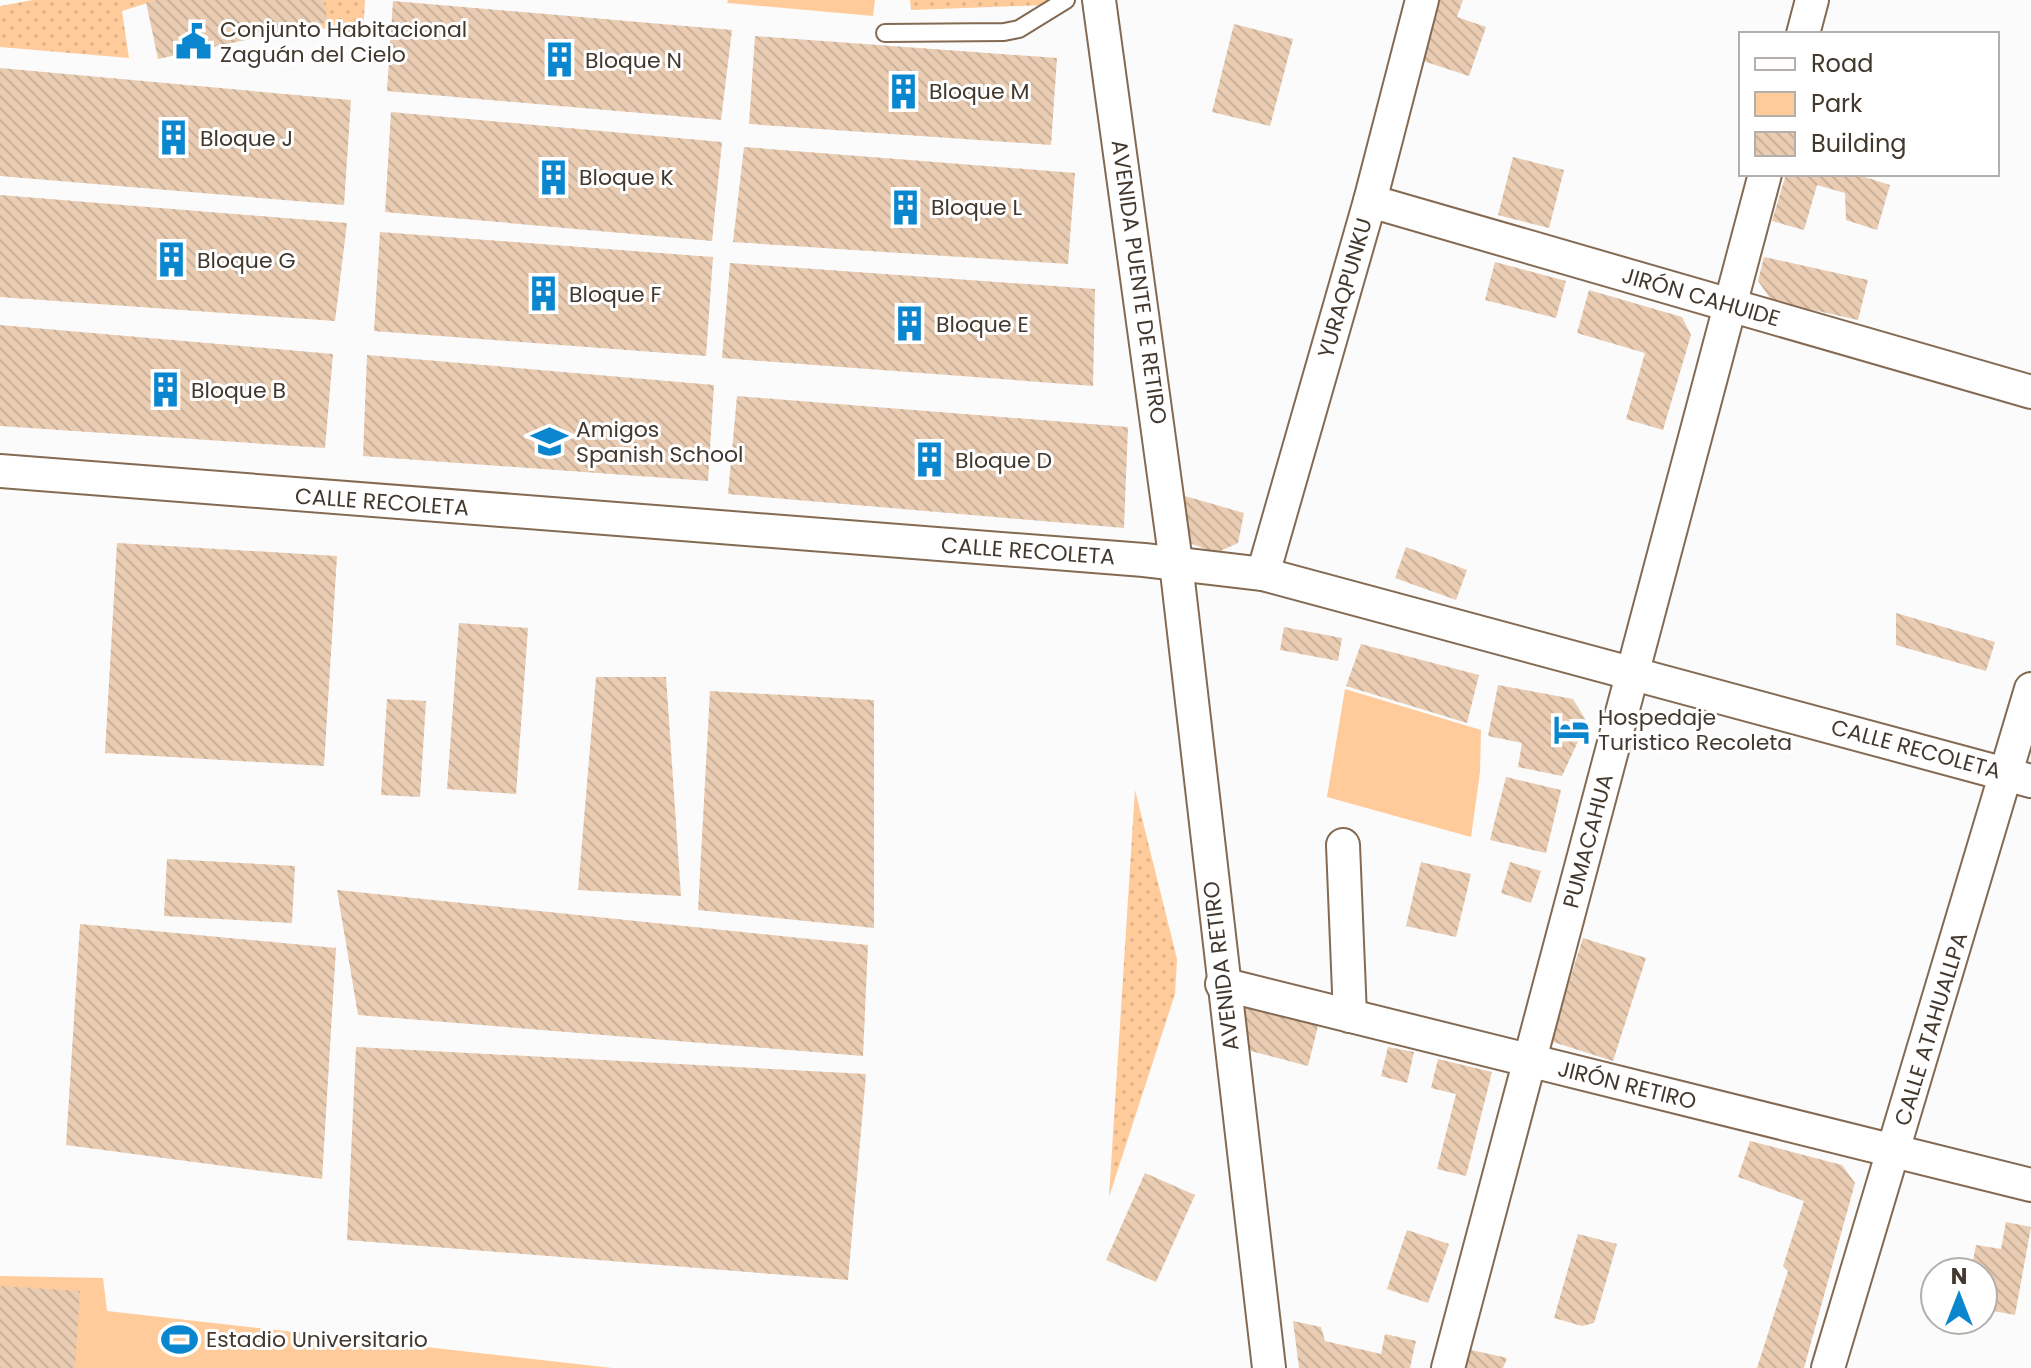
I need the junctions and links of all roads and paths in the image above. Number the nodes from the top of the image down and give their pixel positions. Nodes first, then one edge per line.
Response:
1 (1066, 0) edge
2 (1099, 0) edge
3 (1422, 0) edge
4 (1812, 0) edge
5 (1804, 32) edge
6 (885, 33) dead end
7 (1764, 176) edge
8 (1370, 201) junction
9 (1730, 306) junction
10 (2031, 392) edge
11 (0, 471) edge
12 (1176, 563) junction
13 (1263, 574) junction
14 (1633, 674) junction
15 (2031, 689) edge
16 (2020, 778) edge
17 (1343, 845) dead end
18 (1222, 984) junction
19 (1350, 1016) junction
20 (1530, 1060) junction
21 (1894, 1152) junction
22 (2031, 1185) edge
23 (1269, 1368) edge
24 (1448, 1368) edge
25 (1828, 1368) edge

1 - 6 lane
2 - 12 street, AVENIDA PUENTE DE RETIRO
3 - 8 street, YURAQPUNKU
4 - 5 street
7 - 9 street, PUMACAHUA
8 - 9 street, JIRÓN CAHUIDE
8 - 13 street, YURAQPUNKU
9 - 10 street, JIRÓN CAHUIDE
9 - 14 street, PUMACAHUA
11 - 12 street, CALLE RECOLETA
12 - 13 street, CALLE RECOLETA
12 - 18 street, AVENIDA RETIRO
13 - 14 street, CALLE RECOLETA
14 - 16 street, CALLE RECOLETA
14 - 20 street, PUMACAHUA
15 - 16 street, CALLE ATAHUALLPA
16 - 21 street, CALLE ATAHUALLPA
17 - 19 street
18 - 19 street, JIRÓN RETIRO
18 - 23 street, AVENIDA RETIRO
19 - 20 street, JIRÓN RETIRO
20 - 21 street, JIRÓN RETIRO
20 - 24 street, PUMACAHUA
21 - 22 street, JIRÓN RETIRO
21 - 25 street, CALLE ATAHUALLPA

